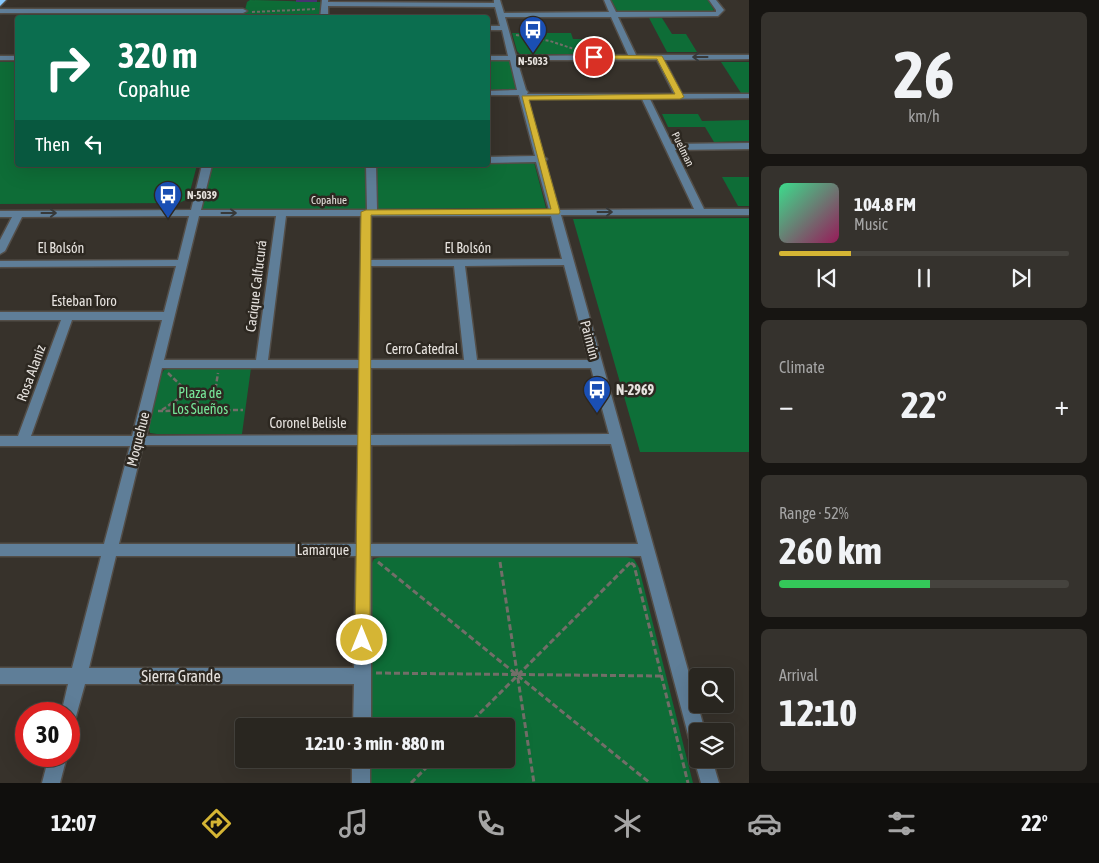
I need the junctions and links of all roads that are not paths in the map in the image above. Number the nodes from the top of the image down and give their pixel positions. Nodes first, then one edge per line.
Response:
1 (3, 0) edge
2 (82, 0) edge
3 (99, 0) edge
4 (177, 0) edge
5 (607, 0) edge
6 (712, 0) edge
7 (498, 2) edge
8 (0, 4) edge
9 (323, 4) edge
10 (0, 11) edge
11 (243, 12) edge
12 (74, 14) edge
13 (91, 14) edge
14 (171, 14) edge
15 (501, 15) junction
16 (614, 15) junction
17 (490, 28) edge
18 (504, 28) junction
19 (633, 57) junction
20 (659, 57) junction
21 (749, 57) edge
22 (0, 58) edge
23 (15, 58) edge
24 (490, 58) edge
25 (514, 58) junction
26 (490, 92) edge
27 (524, 95) junction
28 (749, 96) edge
29 (645, 97) junction
30 (680, 97) junction
31 (749, 146) edge
32 (669, 147) junction
33 (490, 160) edge
34 (542, 160) junction
35 (206, 167) edge
36 (371, 167) edge
37 (369, 212) junction
38 (556, 212) junction
39 (700, 212) junction
40 (749, 212) edge
41 (195, 213) junction
42 (281, 213) junction
43 (0, 214) edge
44 (18, 214) junction
45 (0, 251) edge
46 (569, 262) junction
47 (182, 263) junction
48 (366, 263) junction
49 (459, 263) junction
50 (0, 264) edge
51 (0, 316) edge
52 (68, 316) junction
53 (169, 316) junction
54 (261, 364) junction
55 (365, 364) junction
56 (471, 364) junction
57 (597, 364) junction
58 (164, 370) junction
59 (617, 439) junction
60 (0, 440) edge
61 (23, 440) junction
62 (138, 440) junction
63 (364, 440) junction
64 (0, 550) edge
65 (110, 550) junction
66 (363, 550) junction
67 (647, 550) junction
68 (0, 676) edge
69 (78, 676) junction
70 (370, 677) junction
71 (71, 702) edge
72 (363, 718) edge
73 (694, 723) edge
74 (55, 767) edge
75 (361, 768) edge
76 (706, 768) edge
77 (51, 783) edge
78 (361, 783) edge
79 (710, 783) edge

1 - 8 main road
2 - 12 street
3 - 13 street
4 - 14 street
5 - 16 street
6 - 16 street
7 - 9 street
7 - 15 street, Paimún
10 - 12 street
11 - 14 street
12 - 13 street
13 - 14 street
15 - 16 street
15 - 18 street, Paimún
16 - 19 street
17 - 18 street
18 - 25 street, Paimún
19 - 20 street
19 - 25 street
21 -> 20 street
20 - 30 street
22 - 23 street
24 - 25 street
25 - 27 street, Paimún
26 - 27 street
27 - 29 street
27 - 34 street, Paimún
28 - 30 street
29 - 30 street
29 - 32 street, Puelman
31 - 32 street
32 - 39 street, Puelman
33 - 34 street
34 - 38 street, Paimún
35 - 41 street, Moquehue
36 - 37 street
37 - 38 street, Copahue
37 - 42 street, Copahue
37 - 48 street
38 -> 39 street, Copahue
38 - 46 street, Paimún
39 - 40 street, Copahue
41 -> 42 street, Copahue
44 -> 41 street, Copahue
41 - 47 street, Moquehue
42 - 54 street, Cacique Calfucurá
43 - 44 street, Copahue
44 - 45 street
46 - 49 street, El Bolsón
46 - 57 street, Paimún
47 - 50 street, El Bolsón
47 - 53 street, Moquehue
48 - 49 street, El Bolsón
48 - 55 street
49 - 56 street
51 - 52 street, Esteban Toro
52 - 53 street, Esteban Toro
52 - 61 street, Rosa Alaniz
53 - 58 street, Moquehue
54 - 55 street, Cerro Catedral
54 - 58 street, Cerro Catedral
55 - 56 street, Cerro Catedral
55 - 63 street
56 - 57 street, Cerro Catedral
57 - 59 street, Paimún
58 - 62 street, Moquehue
59 - 63 street, Coronel Belisle
59 - 67 street, Paimún
60 - 61 street, Coronel Belisle
61 - 62 street, Coronel Belisle
62 - 63 street, Coronel Belisle
62 - 65 street, Moquehue
63 - 66 street
64 - 65 street, Lamarque
65 - 66 street, Lamarque
65 - 69 street, Moquehue
66 - 67 street, Lamarque
66 - 70 street
67 - 73 street, Paimún
68 - 69 street, Sierra Grande
69 - 70 street, Sierra Grande
69 - 71 street, Moquehue
70 - 72 street
74 - 77 street
75 - 78 street
76 - 79 street

